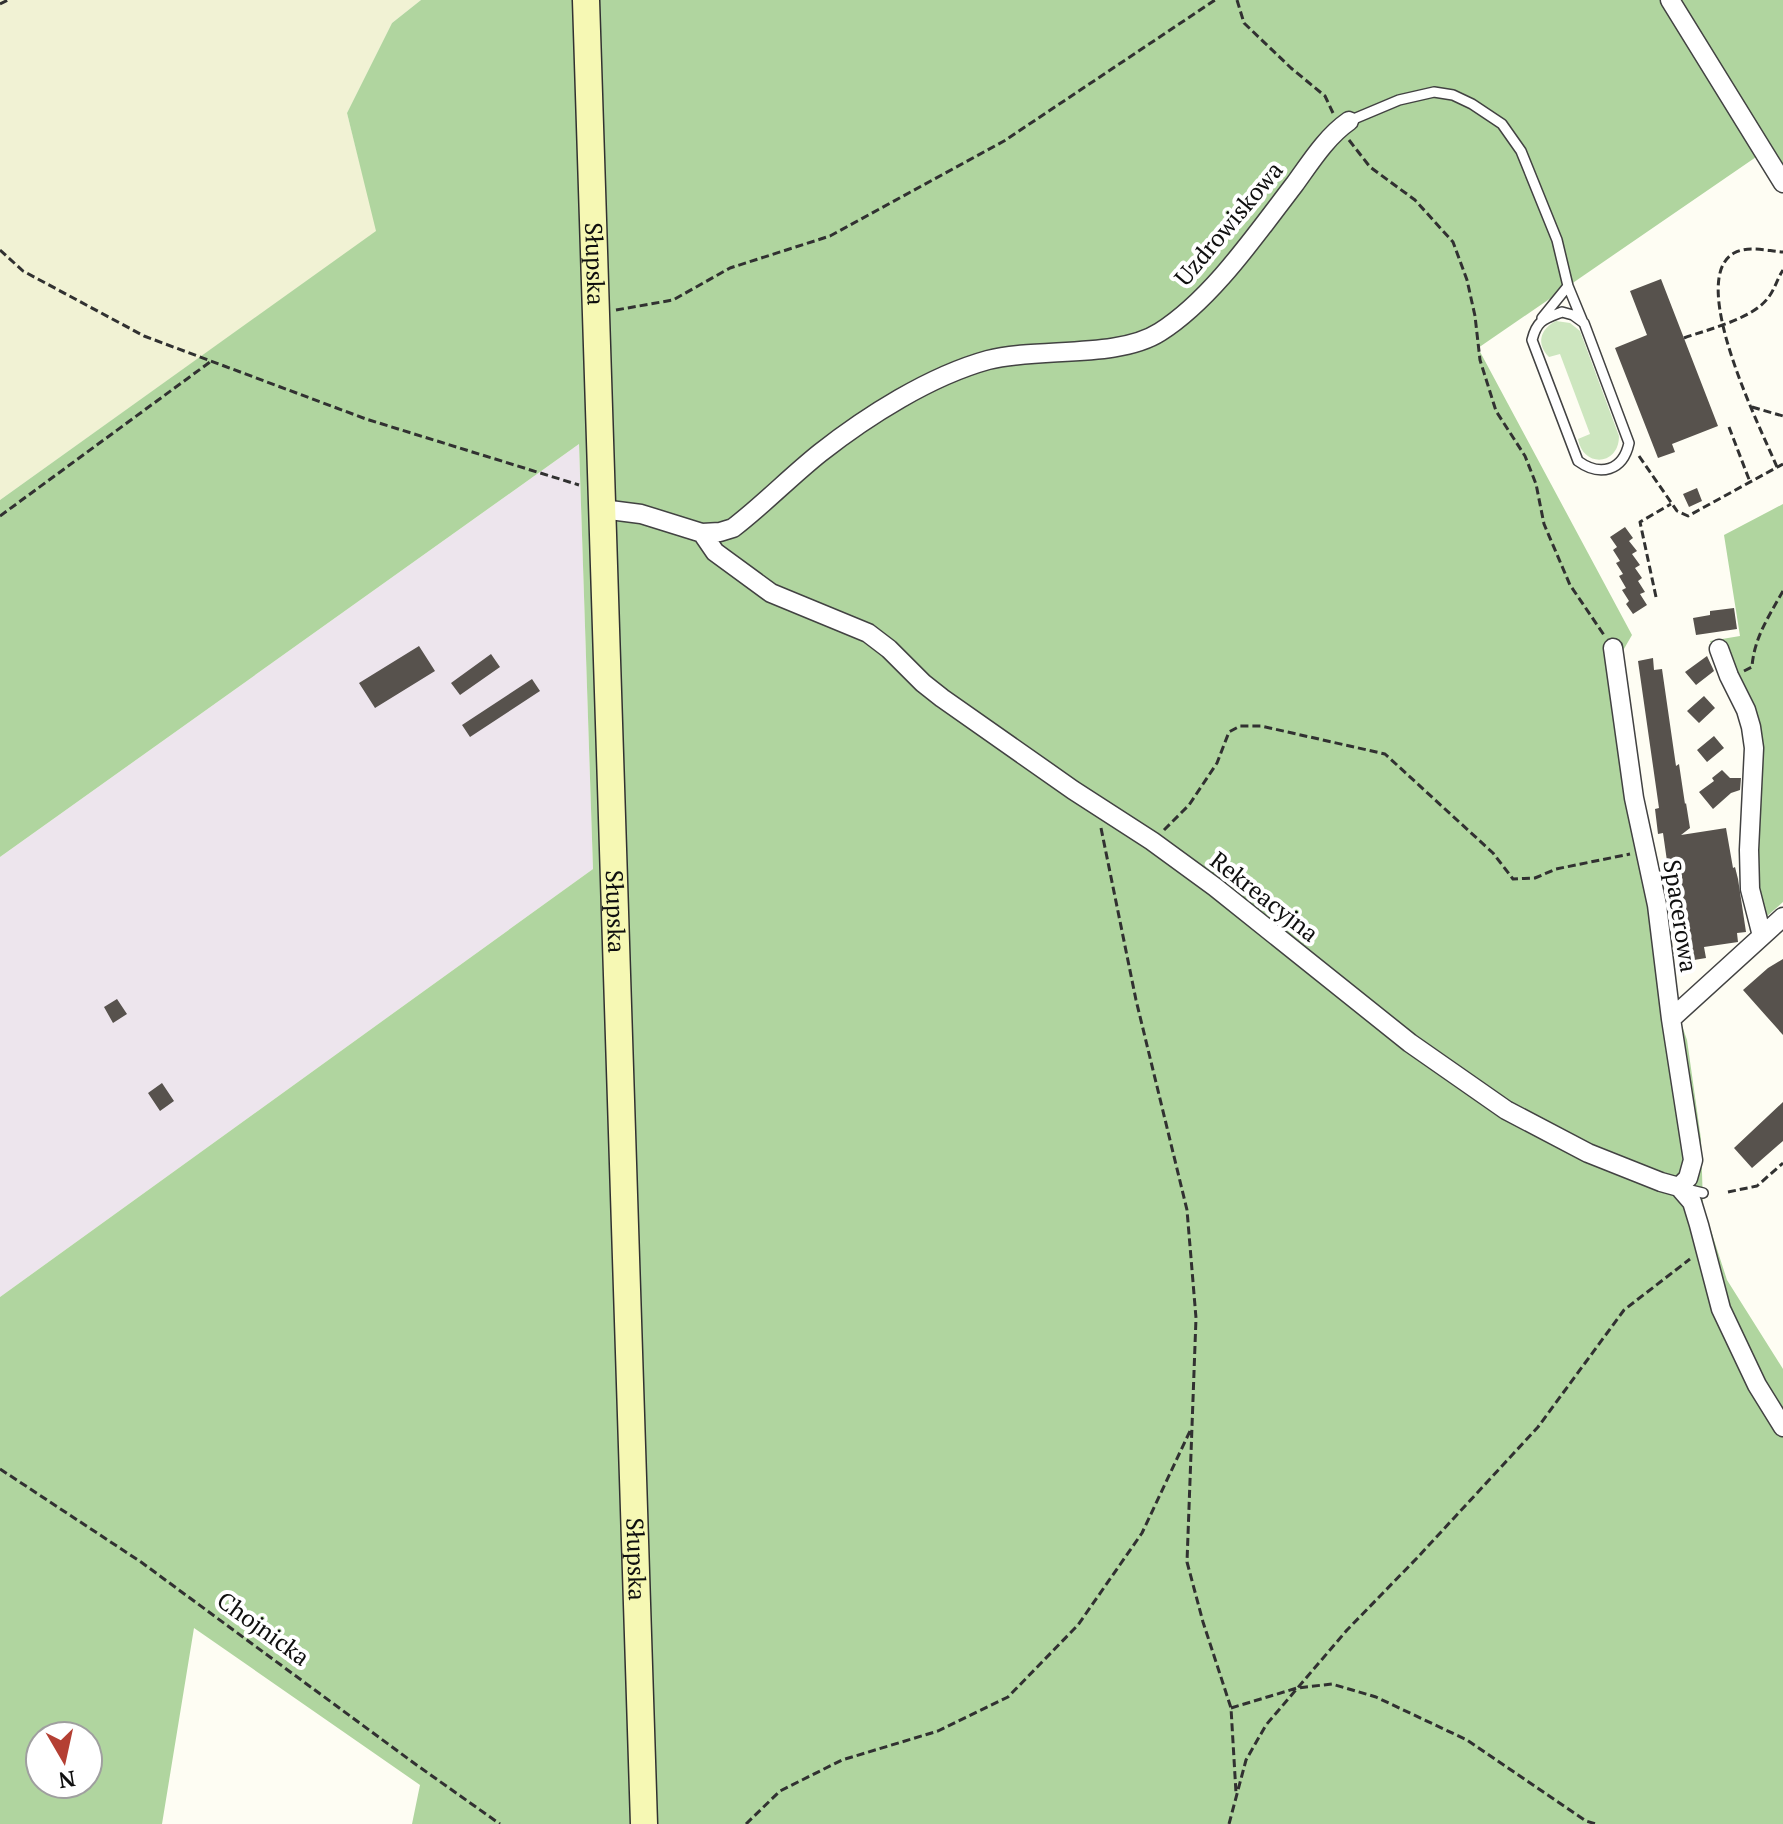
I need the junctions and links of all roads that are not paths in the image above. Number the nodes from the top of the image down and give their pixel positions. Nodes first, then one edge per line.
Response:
1 (586, 0) edge
2 (1670, 0) edge
3 (1344, 124) joint
4 (1783, 183) edge
5 (1568, 286) junction
6 (1541, 320) junction
7 (1584, 323) junction
8 (596, 499) junction
9 (702, 533) junction
10 (1613, 648) road end
11 (1719, 649) dead end
12 (1783, 917) edge
13 (1762, 936) junction
14 (1671, 1019) junction
15 (1679, 1187) junction
16 (1703, 1193) dead end
17 (1783, 1427) edge
18 (644, 1824) edge

1 - 8 street, Słupska
2 - 4 street
3 - 5 lane, Uzdrowiskowa
3 - 9 street, Uzdrowiskowa
5 - 6 lane
5 - 7 lane, Uzdrowiskowa
6 - 7 lane
6 - 7 lane, Uzdrowiskowa
8 - 9 street
8 - 18 street, Słupska
9 - 15 street, Rekreacyjna
10 - 14 street, Spacerowa
11 - 13 street
12 - 13 street
13 - 14 street
14 - 15 street, Spacerowa
15 - 16 lane
15 - 17 street

